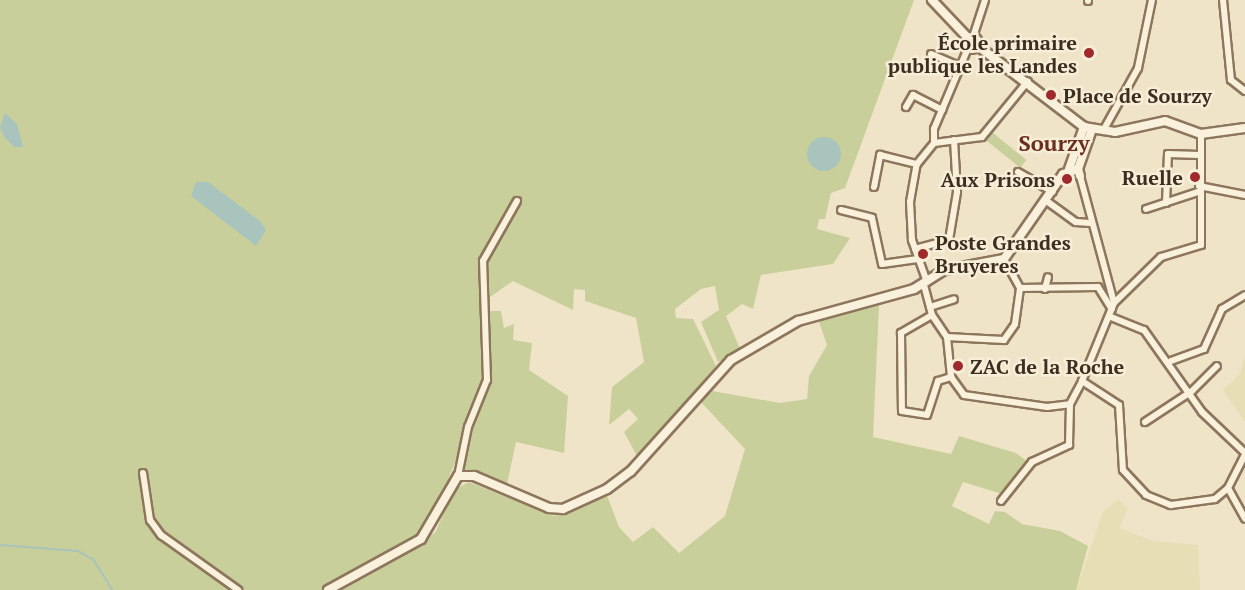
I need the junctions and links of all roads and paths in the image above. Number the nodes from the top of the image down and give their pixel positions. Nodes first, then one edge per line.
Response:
1 (932, 0) edge
2 (985, 0) edge
3 (1152, 0) edge
4 (1222, 0) edge
5 (970, 38) junction
6 (978, 46) junction
7 (968, 48) junction
8 (931, 54) dead end
9 (961, 67) junction
10 (1029, 80) junction
11 (1245, 91) edge
12 (906, 107) dead end
13 (942, 110) junction
14 (1088, 128) junction
15 (1245, 128) edge
16 (1102, 131) junction
17 (1201, 134) junction
18 (954, 140) junction
19 (934, 143) junction
20 (1199, 155) junction
21 (917, 164) junction
22 (1018, 172) dead end
23 (1066, 172) junction
24 (1079, 172) junction
25 (874, 187) dead end
26 (1199, 189) junction
27 (1053, 192) junction
28 (1245, 195) edge
29 (517, 201) dead end
30 (1048, 202) junction
31 (1166, 203) junction
32 (1146, 209) dead end
33 (841, 210) dead end
34 (1090, 223) junction
35 (915, 249) junction
36 (918, 259) junction
37 (1004, 259) junction
38 (1048, 277) dead end
39 (925, 283) junction
40 (1020, 288) junction
41 (1045, 289) junction
42 (1245, 295) edge
43 (954, 299) dead end
44 (1113, 306) junction
45 (930, 307) junction
46 (932, 315) junction
47 (1111, 317) junction
48 (947, 336) junction
49 (1171, 361) junction
50 (1217, 366) dead end
51 (951, 377) junction
52 (1082, 381) junction
53 (1188, 394) junction
54 (1070, 404) junction
55 (1145, 422) dead end
56 (1245, 453) edge
57 (143, 473) dead end
58 (458, 476) junction
59 (1228, 488) junction
60 (1001, 501) dead end
61 (1245, 519) edge
62 (238, 590) edge
63 (328, 590) edge

1 - 5 street
2 - 5 street
3 - 16 street
4 - 11 street
5 - 6 street
5 - 7 street
6 - 7 street
6 - 10 street
7 - 9 street
8 - 9 street
9 - 13 street
10 - 14 street
10 - 18 street
12 - 13 street
13 - 19 street
14 - 16 street
14 - 23 street
14 - 24 street
15 - 17 street
16 - 17 street
17 - 20 street
18 - 19 street
18 - 35 street
19 - 21 street
20 - 26 street
20 - 31 street
21 - 25 street
21 - 35 street
22 - 27 street
23 - 24 street
23 - 27 street
24 - 34 street
26 - 28 street
26 - 31 street
26 - 44 street
27 - 30 street
29 - 58 street
30 - 34 street
30 - 37 street
31 - 32 street
33 - 36 street
34 - 44 street
35 - 36 street
36 - 39 street
37 - 39 street
37 - 40 street
38 - 41 street
39 - 45 street
39 - 58 street
40 - 41 street
40 - 48 street
41 - 44 street
42 - 49 street
43 - 45 street
44 - 47 street
45 - 46 street
46 - 48 street
46 - 51 street
47 - 49 street
47 - 52 street
48 - 51 street
49 - 53 street
50 - 53 street
51 - 54 street
52 - 54 street
52 - 59 street
53 - 55 street
53 - 56 street
54 - 60 street
56 - 59 street
57 - 62 street
58 - 63 street
59 - 61 street

